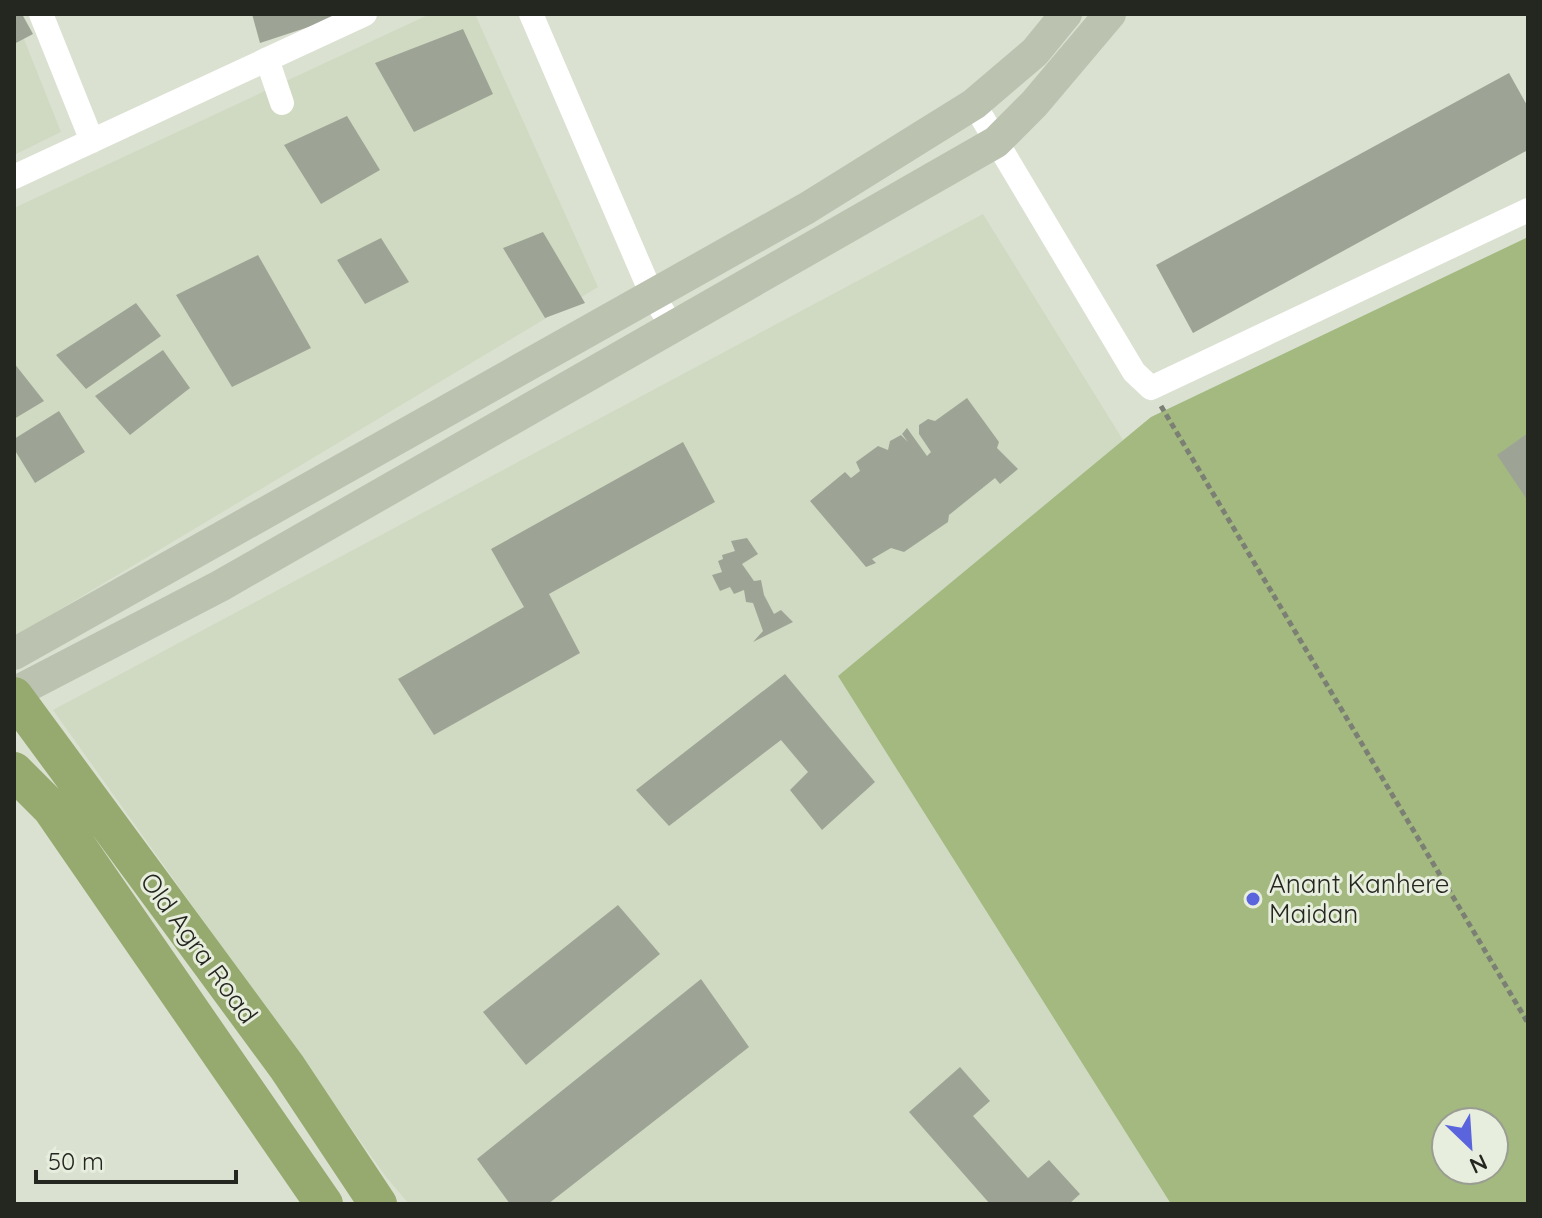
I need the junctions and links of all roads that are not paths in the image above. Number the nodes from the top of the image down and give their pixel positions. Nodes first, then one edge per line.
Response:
1 (41, 14) edge
2 (365, 14) edge
3 (531, 14) edge
4 (1066, 14) edge
5 (1110, 14) edge
6 (267, 59) junction
7 (228, 77) junction
8 (282, 103) dead end
9 (974, 104) junction
10 (210, 107) dead end
11 (92, 141) junction
12 (996, 142) junction
13 (14, 177) edge
14 (1528, 210) edge
15 (652, 295) junction
16 (673, 327) junction
17 (14, 654) edge
18 (14, 694) edge
19 (14, 771) edge
20 (14, 792) edge
21 (51, 808) junction
22 (324, 1204) edge
23 (378, 1204) edge

1 - 11 street
2 - 6 street
3 - 15 street
4 - 9 main road
5 - 12 main road
6 - 7 street
6 - 8 street
7 - 10 street
7 - 11 street
9 - 12 street
9 - 15 main road
11 - 13 street
12 - 14 street
12 - 16 main road
15 - 16 street
15 - 17 main road
16 - 18 main road
18 - 23 highway, Old Agra Road
19 - 21 highway, Old Agra Road
20 - 21 highway
21 - 22 highway, Old Agra Road

